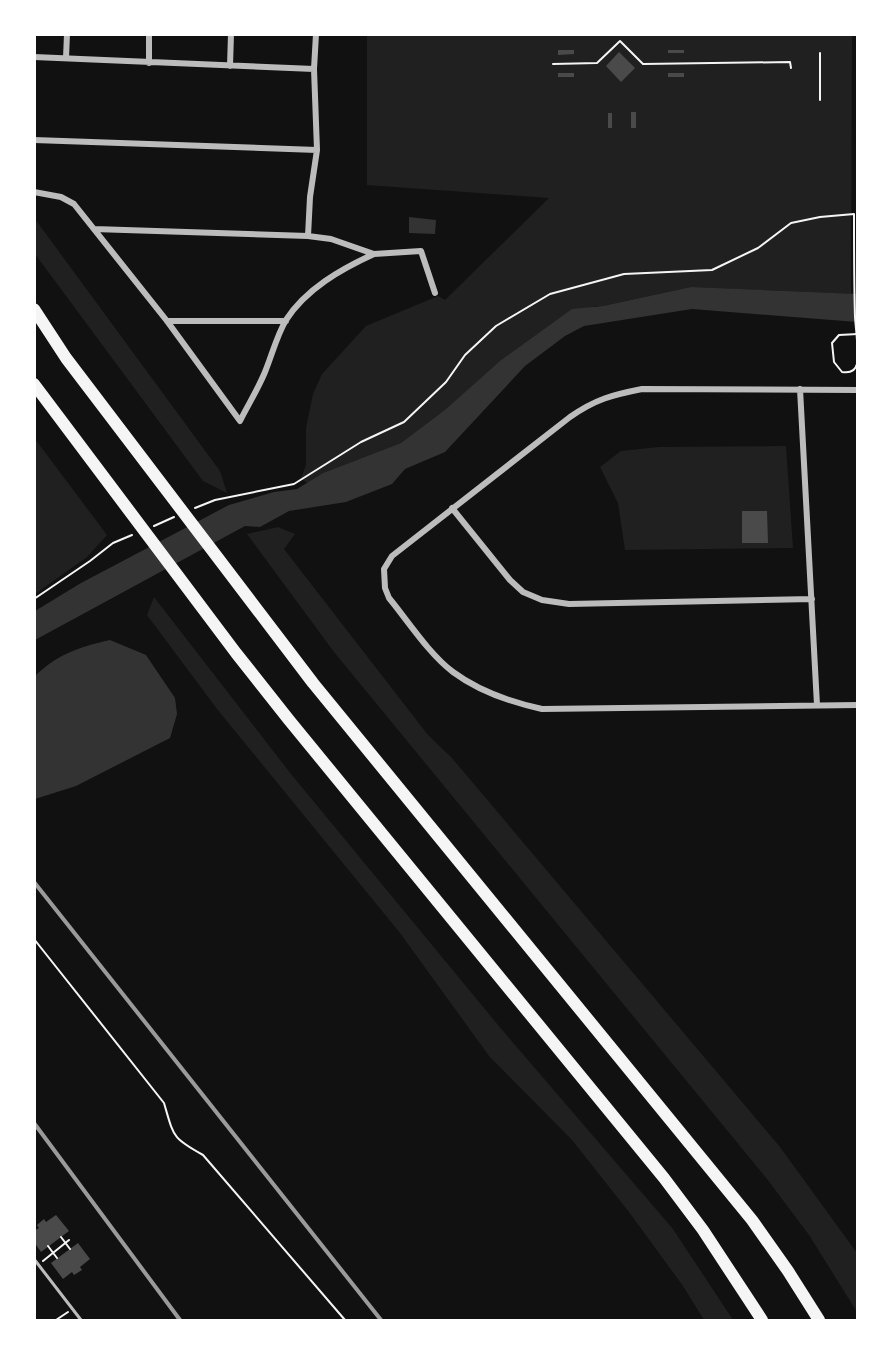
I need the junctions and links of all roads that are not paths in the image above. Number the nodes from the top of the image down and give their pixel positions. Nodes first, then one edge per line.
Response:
1 (66, 34) edge
2 (149, 34) edge
3 (231, 34) edge
4 (316, 34) edge
5 (34, 57) edge
6 (66, 58) junction
7 (149, 63) junction
8 (230, 66) junction
9 (314, 69) junction
10 (34, 140) edge
11 (316, 150) junction
12 (34, 192) edge
13 (94, 229) junction
14 (308, 236) junction
15 (374, 254) junction
16 (435, 293) dead end
17 (34, 309) edge
18 (167, 321) junction
19 (286, 321) junction
20 (34, 384) edge
21 (800, 389) junction
22 (858, 390) edge
23 (452, 508) junction
24 (812, 599) junction
25 (817, 705) junction
26 (858, 705) edge
27 (34, 1259) edge
28 (81, 1320) edge
29 (762, 1320) edge
30 (819, 1320) edge

1 - 6 street
2 - 7 street
3 - 8 street
4 - 9 street
5 - 6 street
6 - 7 street
7 - 8 street
8 - 9 street
9 - 11 street
10 - 11 street
11 - 14 street
12 - 13 street
13 - 14 street
13 - 18 street
14 - 15 street
15 - 16 street
15 - 19 street
17 - 30 highway
18 - 19 street
18 - 19 street
20 - 29 highway
21 - 22 street
21 - 23 street
21 - 24 street
23 - 24 street
23 - 25 street
24 - 25 street
25 - 26 street
27 - 28 lane

